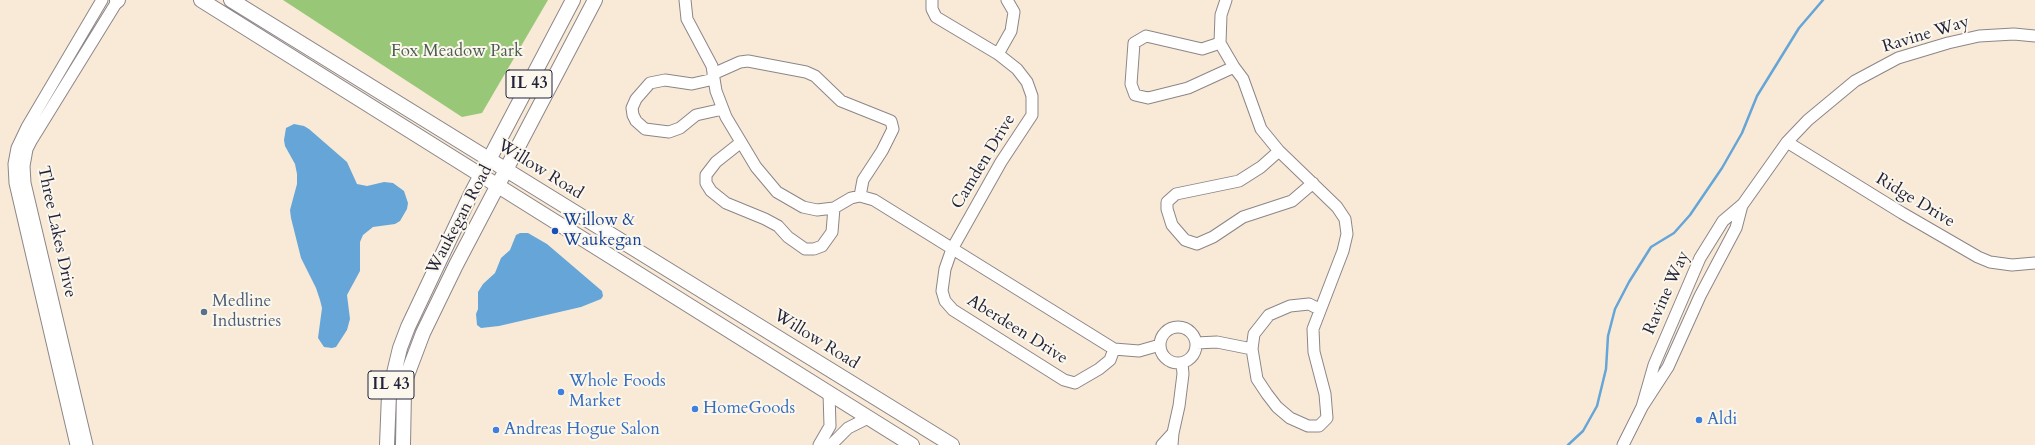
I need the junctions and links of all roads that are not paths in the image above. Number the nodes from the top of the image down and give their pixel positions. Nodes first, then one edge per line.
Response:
1 (102, 0) edge
2 (118, 0) edge
3 (202, 0) edge
4 (232, 0) edge
5 (572, 0) edge
6 (595, 0) edge
7 (684, 0) edge
8 (932, 0) edge
9 (1007, 0) edge
10 (1226, 0) edge
11 (2035, 36) edge
12 (1220, 43) junction
13 (998, 54) junction
14 (1234, 67) junction
15 (714, 76) junction
16 (723, 109) junction
17 (1787, 142) junction
18 (740, 143) junction
19 (1278, 151) junction
20 (489, 160) junction
21 (506, 170) junction
22 (482, 175) junction
23 (1313, 183) junction
24 (499, 185) junction
25 (860, 196) junction
26 (1743, 204) junction
27 (834, 208) junction
28 (952, 249) junction
29 (2035, 263) edge
30 (1319, 308) junction
31 (1196, 343) junction
32 (1160, 345) junction
33 (1114, 349) junction
34 (1252, 349) junction
35 (1182, 363) junction
36 (830, 393) junction
37 (1642, 408) junction
38 (868, 418) junction
39 (1173, 433) junction
40 (76, 445) edge
41 (87, 445) edge
42 (387, 445) edge
43 (403, 445) edge
44 (819, 445) edge
45 (831, 445) edge
46 (912, 445) edge
47 (952, 445) edge
48 (1162, 445) edge
49 (1172, 445) edge
50 (1624, 445) edge

1 - 40 street, Three Lakes Drive
2 - 41 street, Three Lakes Drive
3 - 22 main road, Willow Road
4 - 20 main road, Willow Road
5 - 20 main road, Waukegan Road / IL 43
6 - 21 main road, Waukegan Road / IL 43
7 - 15 street
8 - 13 street, Camden Drive
9 - 13 street
10 - 12 street
11 - 17 street, Ravine Way
12 - 14 street
12 - 14 street
13 - 28 street, Camden Drive
14 - 19 street
15 - 16 street
15 - 16 street
15 - 25 street
16 - 18 street
17 - 26 street, Ravine Way
17 - 29 street, Ridge Drive
18 - 27 street
18 - 27 street
19 - 23 street
19 - 23 street
20 - 21 main road, Willow Road
20 - 22 main road, Waukegan Road / IL 43
21 - 24 main road, Waukegan Road / IL 43
21 - 47 main road, Willow Road
22 - 24 main road, Willow Road
22 - 42 main road, Waukegan Road / IL 43
23 - 30 street
24 - 36 main road, Willow Road
24 - 43 main road, Waukegan Road / IL 43
25 - 27 street
25 - 28 street, Aberdeen Drive
26 - 37 street, Ravine Way
26 - 37 street, Ravine Way
28 - 33 street, Aberdeen Drive
28 - 33 street, Aberdeen Drive
30 - 34 street
30 - 34 street
31 - 32 street
31 - 34 street
31 - 35 street
32 - 33 street, Aberdeen Drive
32 - 35 street
35 - 39 street
36 - 38 main road, Willow Road
36 - 44 street
37 - 50 street, Ravine Way
38 - 45 street
38 - 46 main road, Willow Road
39 - 48 street
39 - 49 street

